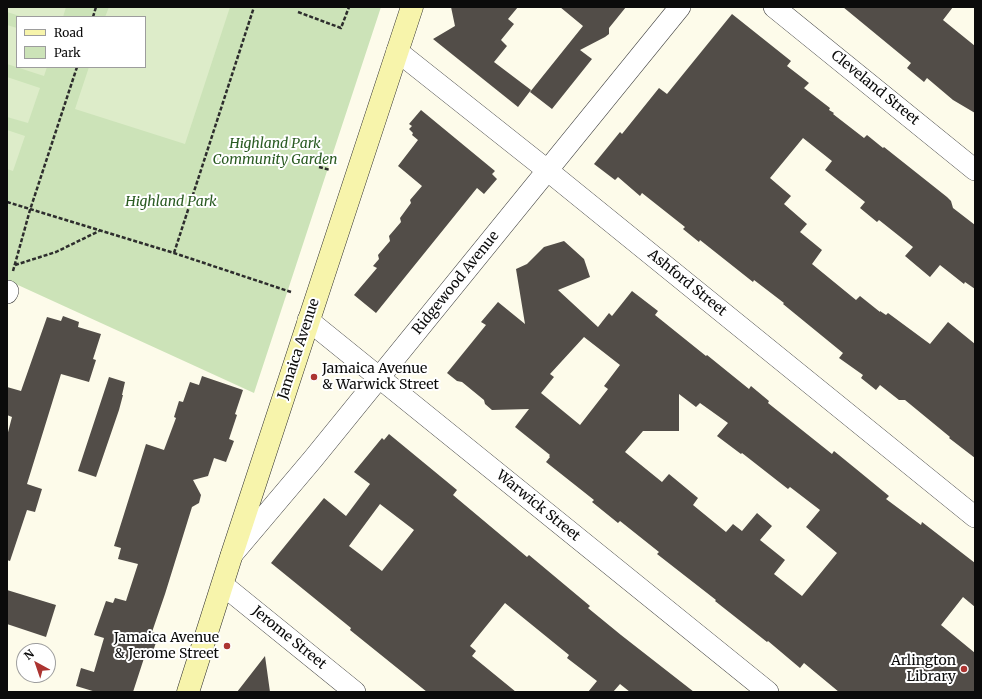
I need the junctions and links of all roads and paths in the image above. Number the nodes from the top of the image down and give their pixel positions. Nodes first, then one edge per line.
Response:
1 (254, 7) edge
2 (349, 7) edge
3 (412, 7) edge
4 (680, 7) edge
5 (774, 7) edge
6 (298, 12) dead end
7 (397, 51) junction
8 (76, 68) edge
9 (319, 167) dead end
10 (330, 170) dead end
11 (547, 170) junction
12 (975, 170) edge
13 (7, 202) edge
14 (30, 210) junction
15 (99, 230) junction
16 (174, 253) junction
17 (15, 265) junction
18 (7, 292) edge
19 (291, 292) dead end
20 (308, 320) junction
21 (380, 378) junction
22 (975, 517) edge
23 (231, 556) junction
24 (223, 585) junction
25 (188, 692) edge
26 (355, 692) edge
27 (768, 692) edge

1 - 16 path
2 - 6 path
3 - 7 main road, Jamaica Avenue
4 - 11 street, Ridgewood Avenue
5 - 12 street, Cleveland Street
7 - 11 street, Ashford Street
7 - 20 main road, Jamaica Avenue
8 - 14 path
9 - 10 path
11 - 21 street, Ridgewood Avenue
11 - 22 street, Ashford Street
13 - 14 path
14 - 15 path
14 - 17 path
15 - 16 path
15 - 17 path
16 - 19 path
17 - 18 path
20 - 21 street, Warwick Street
20 - 23 main road, Jamaica Avenue
21 - 23 street, Ridgewood Avenue
21 - 27 street, Warwick Street
23 - 24 main road, Jamaica Avenue
24 - 25 main road, Jamaica Avenue
24 - 26 street, Jerome Street

